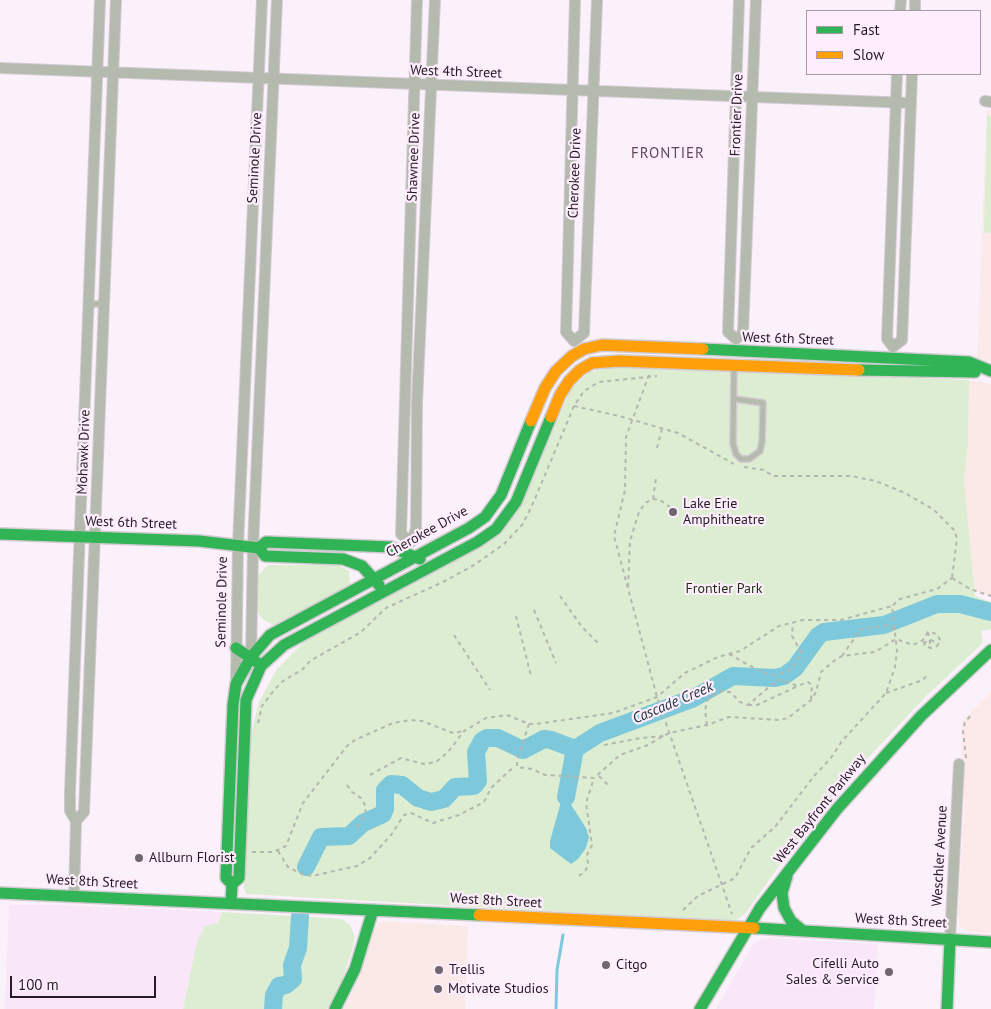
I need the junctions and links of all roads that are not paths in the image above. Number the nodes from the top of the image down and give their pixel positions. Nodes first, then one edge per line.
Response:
1 (100, 0) edge
2 (116, 0) edge
3 (262, 0) edge
4 (277, 0) edge
5 (417, 0) edge
6 (435, 0) edge
7 (575, 0) edge
8 (597, 0) edge
9 (739, 0) edge
10 (756, 0) edge
11 (0, 68) edge
12 (99, 72) junction
13 (113, 72) junction
14 (897, 75) edge
15 (912, 75) edge
16 (257, 77) junction
17 (273, 78) junction
18 (413, 84) junction
19 (431, 84) junction
20 (572, 90) junction
21 (593, 90) junction
22 (737, 95) junction
23 (752, 96) junction
24 (896, 103) junction
25 (911, 103) junction
26 (731, 230) junction
27 (746, 231) junction
28 (891, 240) junction
29 (905, 240) junction
30 (88, 304) junction
31 (104, 304) junction
32 (407, 314) junction
33 (421, 314) junction
34 (248, 317) junction
35 (263, 317) junction
36 (736, 339) junction
37 (574, 341) junction
38 (580, 352) junction
39 (735, 352) junction
40 (893, 352) junction
41 (734, 365) junction
42 (583, 368) junction
43 (891, 371) junction
44 (990, 371) edge
45 (735, 399) junction
46 (0, 534) edge
47 (80, 536) junction
48 (94, 537) junction
49 (411, 542) junction
50 (238, 545) junction
51 (256, 548) junction
52 (416, 556) junction
53 (428, 568) junction
54 (374, 578) junction
55 (383, 592) junction
56 (236, 648) junction
57 (991, 650) edge
58 (251, 656) junction
59 (261, 666) junction
60 (236, 684) junction
61 (74, 690) junction
62 (88, 691) junction
63 (962, 765) road end
64 (76, 821) junction
65 (789, 871) junction
66 (232, 884) junction
67 (0, 893) edge
68 (74, 896) junction
69 (231, 903) junction
70 (373, 910) junction
71 (747, 928) junction
72 (803, 931) junction
73 (950, 939) junction
74 (991, 942) edge
75 (335, 1009) edge
76 (700, 1009) edge
77 (947, 1009) edge

1 - 12 street, Mohawk Drive
2 - 13 street, Mohawk Drive
3 - 16 street, Seminole Drive
4 - 17 street, Seminole Drive
5 - 18 street, Shawnee Drive
6 - 19 street, Shawnee Drive
7 - 20 street, Cherokee Drive
8 - 21 street, Cherokee Drive
9 - 22 street, Frontier Drive
10 - 23 street, Frontier Drive
11 - 12 street, West 4th Street
12 - 13 street, West 4th Street
12 - 30 street, Mohawk Drive
13 - 16 street, West 4th Street
13 - 31 street, Mohawk Drive
14 - 24 street
15 - 25 street
16 - 17 street, West 4th Street
16 - 34 street, Seminole Drive
17 - 18 street, West 4th Street
17 - 35 street, Seminole Drive
18 - 19 street, West 4th Street
18 - 32 street, Shawnee Drive
19 - 20 street, West 4th Street
19 - 33 street, Shawnee Drive
20 - 21 street, West 4th Street
20 - 37 street, Cherokee Drive
21 - 22 street, West 4th Street
21 - 37 street, Cherokee Drive
22 - 23 street, West 4th Street
22 - 26 street, Frontier Drive
23 - 24 street, West 4th Street
23 - 27 street, Frontier Drive
24 - 25 street, West 4th Street
24 - 28 street
25 - 29 street
26 - 27 lane
26 - 36 street, Frontier Drive
27 - 36 street, Frontier Drive
28 - 29 lane
28 - 40 street
29 - 40 street
30 - 31 lane
30 - 47 street, Mohawk Drive
31 - 48 street, Mohawk Drive
32 - 33 lane
32 - 49 street, Shawnee Drive
33 - 49 street, Shawnee Drive
34 - 35 lane
34 - 50 street, Seminole Drive
35 - 51 street, Seminole Drive
36 - 39 street, Frontier Drive
37 - 38 street, Cherokee Drive
38 - 39 main road, West 6th Street
38 - 42 street, Cherokee Drive
38 - 52 main road, Cherokee Drive
39 - 40 main road, West 6th Street
39 - 41 street, Frontier Drive
40 - 43 street
40 - 44 main road, West 6th Street
41 - 42 main road, West 6th Street
41 - 43 main road, West 6th Street
41 - 45 lane
42 - 53 main road
43 - 44 main road, West 6th Street
45 - 45 lane
46 - 47 main road, West 6th Street
47 - 48 main road, West 6th Street
47 - 61 street, Mohawk Drive
48 - 50 main road, West 6th Street
48 - 62 street, Mohawk Drive
49 - 52 street, Shawnee Drive
50 - 51 main road, West 6th Street
50 - 56 street, Seminole Drive
51 - 52 main road, West 6th Street
51 - 54 main road, West 6th Street
51 - 58 street, Seminole Drive
52 - 53 main road, West 6th Street
52 - 54 main road, Cherokee Drive
53 - 55 main road
54 - 55 main road
54 - 58 main road, Cherokee Drive
55 - 59 main road
56 - 58 main road
56 - 60 street, Seminole Drive
57 - 65 main road, West Bayfront Parkway
58 - 59 main road
58 - 60 main road, Cherokee Drive
59 - 66 main road, Seminole Drive
60 - 66 main road, Seminole Drive
61 - 62 lane
61 - 64 street, Mohawk Drive
62 - 64 street, Mohawk Drive
63 - 73 street, Weschler Avenue
64 - 68 street, Mohawk Drive
65 - 71 main road, West Bayfront Parkway
65 - 72 main road
66 - 69 main road, Seminole Drive
67 - 68 main road, West 8th Street
68 - 69 main road, West 8th Street
69 - 70 main road, West 8th Street
70 - 71 main road, West 8th Street
70 - 75 main road
71 - 72 main road, West 8th Street
71 - 76 main road, West Bayfront Parkway
72 - 73 main road, West 8th Street
73 - 74 main road, West 8th Street
73 - 77 main road, Weschler Avenue

